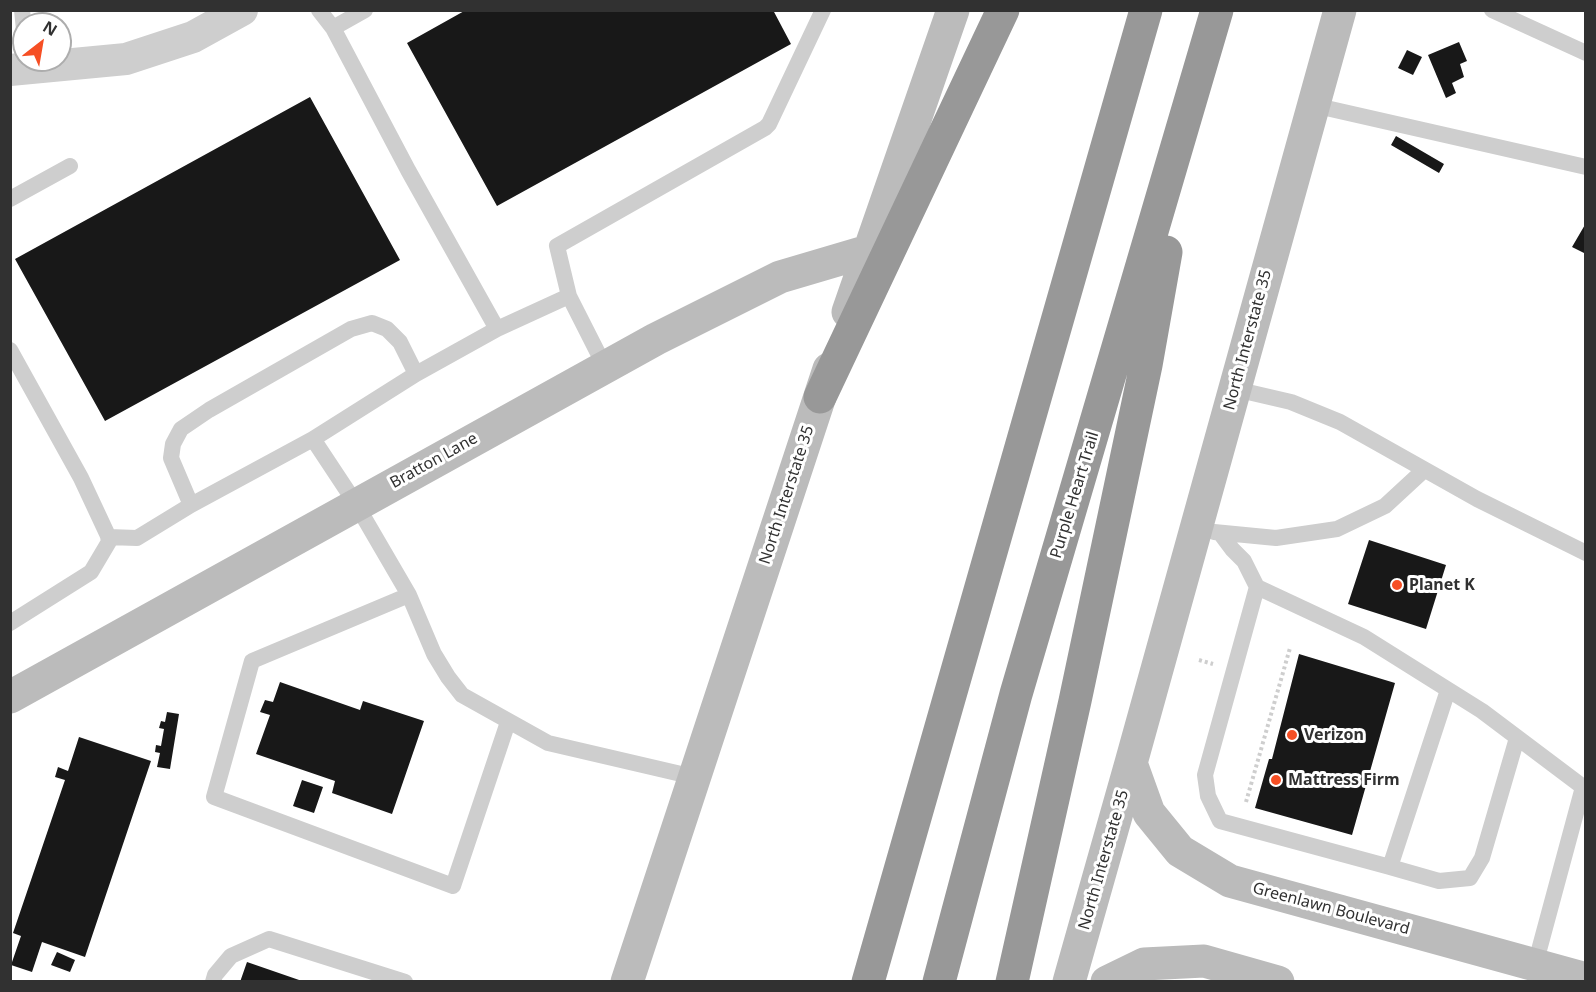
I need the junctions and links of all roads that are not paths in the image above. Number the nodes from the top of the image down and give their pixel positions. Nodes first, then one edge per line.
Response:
1 (242, 10) edge
2 (319, 10) edge
3 (365, 10) edge
4 (823, 10) edge
5 (953, 10) edge
6 (1004, 10) edge
7 (1146, 10) edge
8 (1217, 10) edge
9 (1340, 10) edge
10 (1492, 10) edge
11 (333, 28) junction
12 (1586, 53) edge
13 (72, 63) edge
14 (1193, 97) junction
15 (1313, 105) junction
16 (70, 166) dead end
17 (1586, 166) edge
18 (10, 199) edge
19 (868, 250) junction
20 (569, 296) junction
21 (497, 329) junction
22 (10, 350) edge
23 (605, 367) junction
24 (416, 374) junction
25 (1235, 389) junction
26 (820, 397) junction
27 (313, 439) junction
28 (1424, 470) junction
29 (356, 504) junction
30 (191, 505) junction
31 (1208, 532) junction
32 (108, 537) junction
33 (1586, 553) edge
34 (1257, 587) junction
35 (409, 595) junction
36 (10, 623) edge
37 (1448, 690) junction
38 (10, 697) edge
39 (508, 722) junction
40 (1517, 738) junction
41 (1131, 763) junction
42 (694, 777) junction
43 (1584, 788) edge
44 (1390, 867) junction
45 (1535, 965) junction
46 (1586, 979) edge
47 (213, 981) edge
48 (405, 981) edge
49 (627, 981) edge
50 (868, 981) edge
51 (939, 981) edge
52 (1012, 981) edge
53 (1069, 981) edge
54 (1107, 981) edge
55 (1278, 981) edge

1 - 13 street
2 - 11 lane
3 - 11 lane
4 - 20 lane
5 - 19 main road, North Interstate 35
6 - 26 highway
7 - 50 highway
8 - 14 highway, Purple Heart Trail
9 - 15 main road, North Interstate 35
10 - 12 lane
11 - 21 lane
14 - 51 highway, Purple Heart Trail
14 - 52 highway
15 - 17 lane
15 - 25 main road, North Interstate 35
16 - 18 lane
19 - 23 main road, Bratton Lane
19 - 26 main road, North Interstate 35
20 - 21 lane
20 - 23 lane
21 - 24 lane
22 - 32 lane
23 - 29 main road, Bratton Lane
24 - 27 lane
24 - 30 lane
25 - 28 lane
25 - 31 main road, North Interstate 35
26 - 42 main road, North Interstate 35
27 - 29 lane
27 - 30 lane
28 - 31 lane
28 - 33 lane
29 - 35 lane
29 - 38 main road, Bratton Lane
30 - 32 lane
31 - 34 lane
31 - 41 main road, North Interstate 35
32 - 36 lane
34 - 37 lane
34 - 44 lane
35 - 39 lane
35 - 39 lane
37 - 40 lane
37 - 44 lane
39 - 42 lane
40 - 43 lane
40 - 44 lane
41 - 45 main road, Greenlawn Boulevard
41 - 53 main road, North Interstate 35
42 - 49 main road, North Interstate 35
43 - 45 lane
45 - 46 main road, Greenlawn Boulevard
47 - 48 lane
54 - 55 main road

